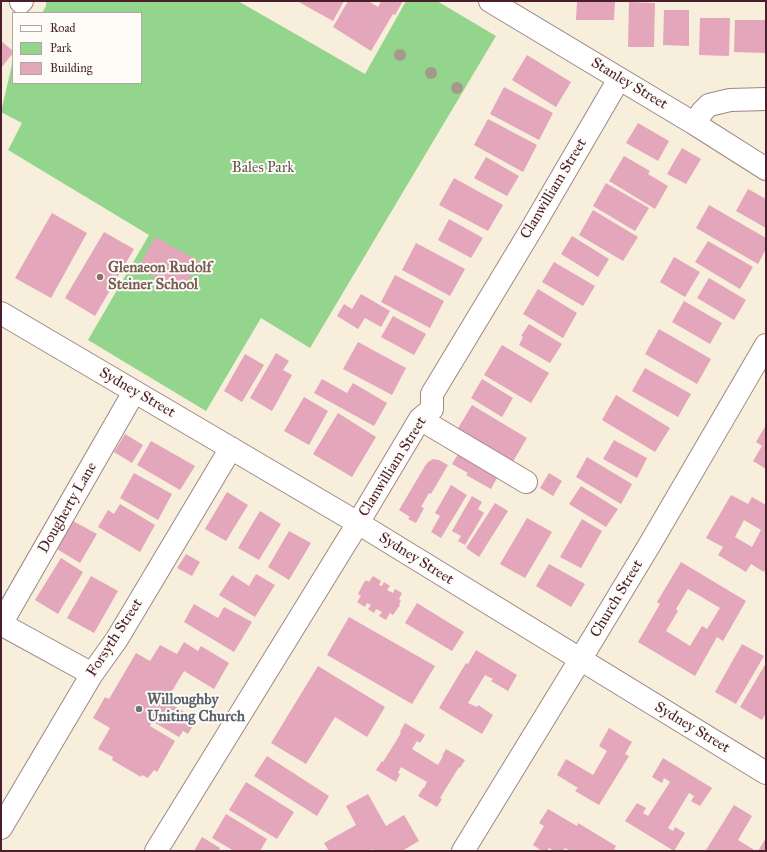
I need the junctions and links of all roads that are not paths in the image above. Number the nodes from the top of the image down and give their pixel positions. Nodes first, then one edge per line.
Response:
1 (490, 1) edge
2 (619, 79) junction
3 (766, 99) edge
4 (696, 124) junction
5 (766, 168) edge
6 (1, 313) edge
7 (766, 345) edge
8 (134, 392) junction
9 (420, 419) junction
10 (231, 448) junction
11 (526, 482) dead end
12 (358, 523) junction
13 (1, 624) edge
14 (580, 660) junction
15 (92, 674) junction
16 (766, 773) edge
17 (1, 828) edge
18 (156, 851) edge
19 (463, 851) edge

1 - 2 street, Stanley Street
2 - 4 street, Stanley Street
2 - 9 street, Clanwilliam Street
3 - 4 street
4 - 5 street, Stanley Street
6 - 8 street, Sydney Street
7 - 14 street, Church Street
8 - 10 street, Sydney Street
8 - 13 street, Dougherty Lane
9 - 11 street
9 - 12 street, Clanwilliam Street
10 - 12 street, Sydney Street
10 - 15 street, Forsyth Street
12 - 14 street, Sydney Street
12 - 18 street, Clanwilliam Street
13 - 15 street
14 - 16 street, Sydney Street
14 - 19 street, Church Street
15 - 17 street, Forsyth Street

